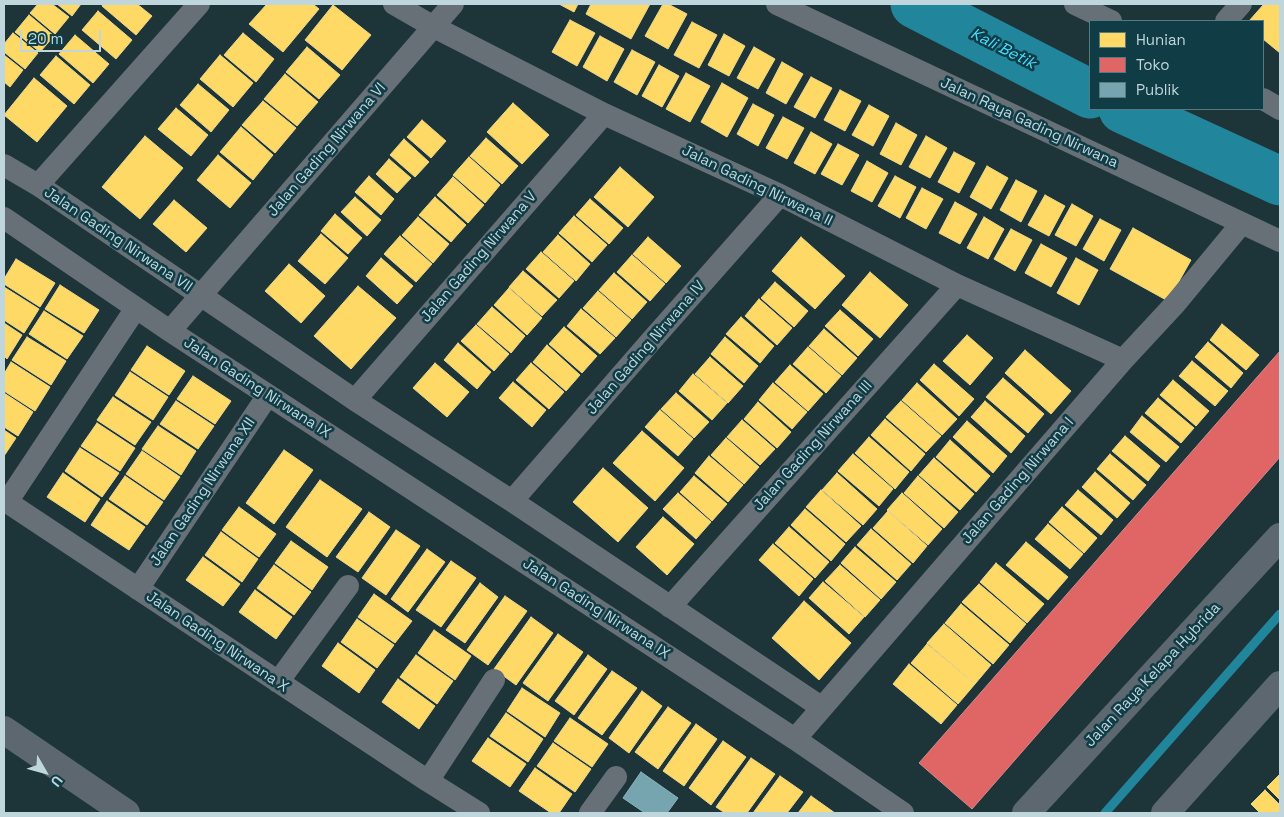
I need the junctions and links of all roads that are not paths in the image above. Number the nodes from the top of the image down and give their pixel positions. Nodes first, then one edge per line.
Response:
1 (199, 4) edge
2 (394, 4) edge
3 (453, 4) edge
4 (777, 4) edge
5 (1075, 4) edge
6 (1241, 4) edge
7 (1109, 20) edge
8 (1227, 20) edge
9 (434, 27) junction
10 (1264, 100) edge
11 (1280, 109) edge
12 (604, 114) junction
13 (4, 165) edge
14 (38, 185) junction
15 (780, 195) junction
16 (6, 224) edge
17 (1242, 224) junction
18 (1280, 241) edge
19 (957, 284) junction
20 (200, 296) junction
21 (136, 308) junction
22 (170, 331) junction
23 (1123, 360) junction
24 (268, 395) junction
25 (355, 400) junction
26 (5, 501) edge
27 (512, 501) junction
28 (1280, 537) edge
29 (348, 586) dead end
30 (138, 589) junction
31 (670, 607) junction
32 (494, 680) dead end
33 (278, 682) junction
34 (1280, 685) edge
35 (821, 707) junction
36 (4, 730) edge
37 (795, 739) junction
38 (616, 777) dead end
39 (428, 781) junction
40 (126, 813) edge
41 (479, 813) edge
42 (590, 813) edge
43 (903, 813) edge
44 (1026, 813) edge
45 (1165, 813) edge

1 - 14 street, Jalan Gading Nirwana VII
2 - 9 street, Jalan Gading Nirwana II
3 - 9 street, Jalan Gading Nirwana VI
4 - 17 street, Jalan Raya Gading Nirwana
5 - 7 street
6 - 8 street
9 - 12 street, Jalan Gading Nirwana II
9 - 20 street, Jalan Gading Nirwana VI
10 - 11 street
12 - 15 street, Jalan Gading Nirwana II
12 - 25 street, Jalan Gading Nirwana V
13 - 14 street
14 - 20 street, Jalan Gading Nirwana VII
15 - 19 street, Jalan Gading Nirwana II
15 - 27 street, Jalan Gading Nirwana IV
16 - 21 street
17 - 18 street, Jalan Raya Gading Nirwana
17 - 23 street, Jalan Gading Nirwana I
19 - 23 street, Jalan Gading Nirwana II
19 - 31 street, Jalan Gading Nirwana III
20 - 22 street, Jalan Gading Nirwana IX
20 - 25 street
21 - 22 street
21 - 26 street, Jalan Gading Nirwana X
22 - 24 street, Jalan Gading Nirwana IX
23 - 35 street, Jalan Gading Nirwana I
24 - 30 street, Jalan Gading Nirwana XII
24 - 37 street, Jalan Gading Nirwana IX
25 - 27 street
26 - 30 street, Jalan Gading Nirwana X
27 - 31 street
28 - 44 main road, Jalan Raya Kelapa Hybrida
29 - 33 street
30 - 33 street, Jalan Gading Nirwana X
31 - 35 street
32 - 39 street
33 - 39 street, Jalan Gading Nirwana X
34 - 45 main road
35 - 37 street, Jalan Gading Nirwana I
36 - 40 main road
37 - 43 street, Jalan Gading Nirwana IX
38 - 42 street
39 - 41 street, Jalan Gading Nirwana X

